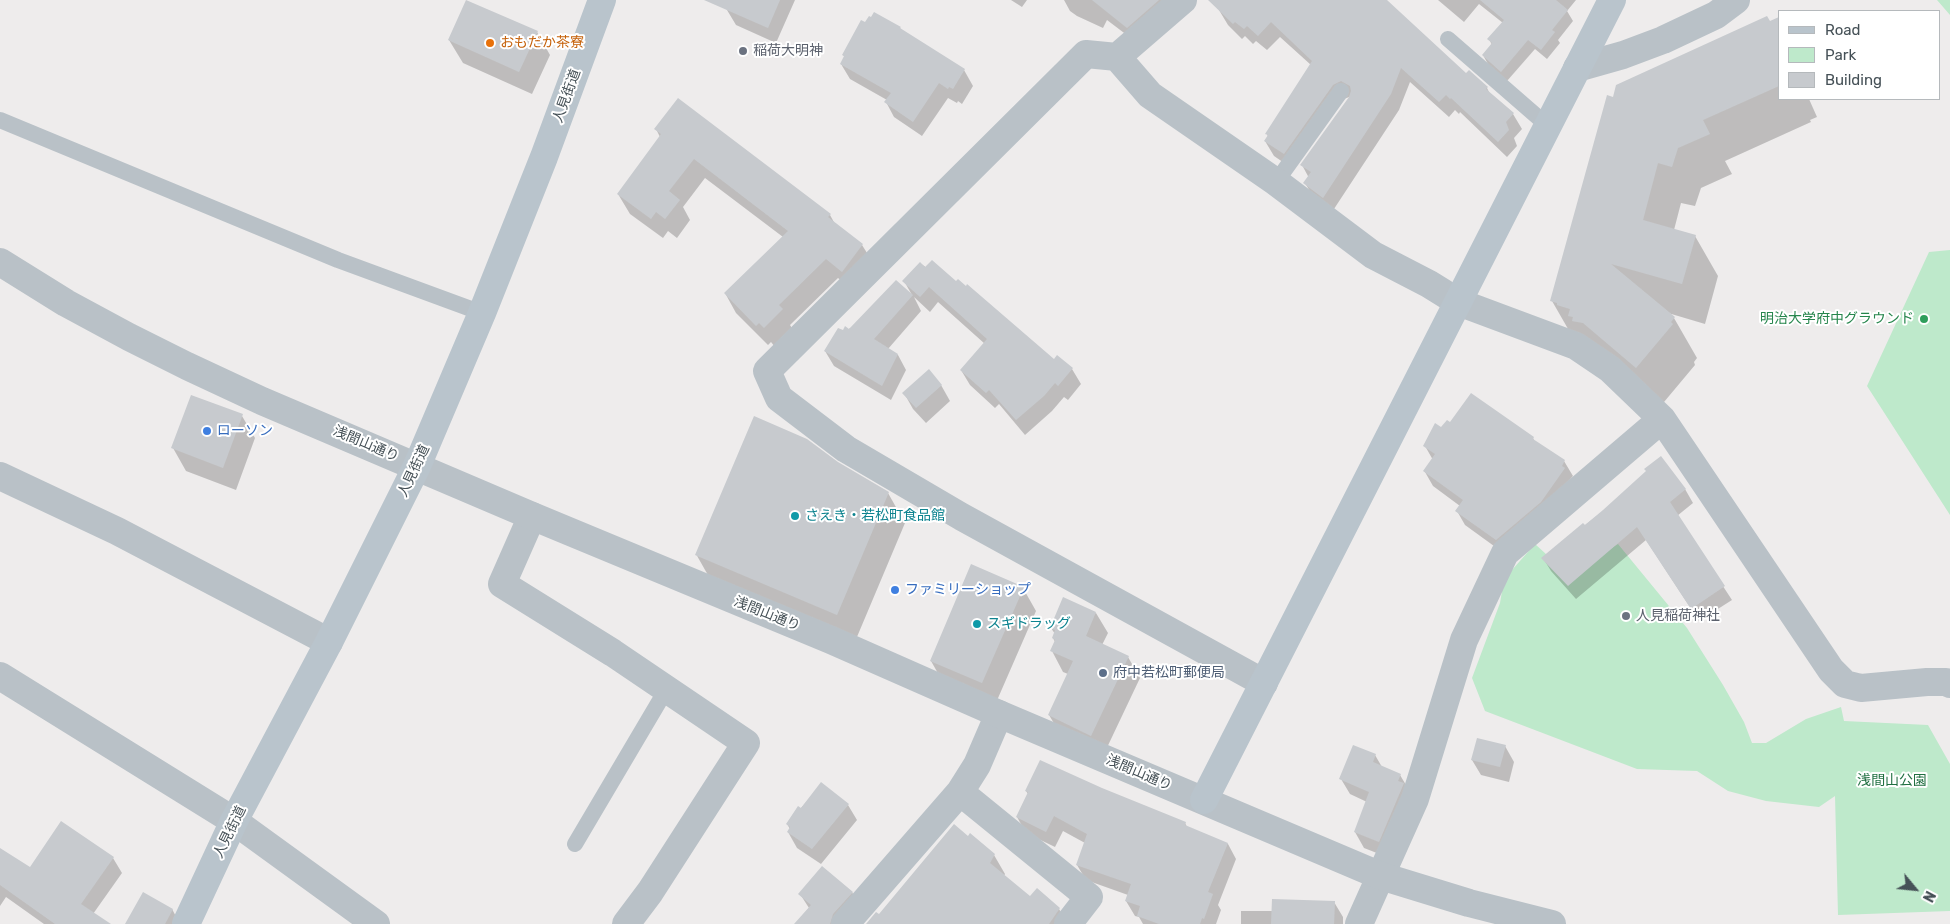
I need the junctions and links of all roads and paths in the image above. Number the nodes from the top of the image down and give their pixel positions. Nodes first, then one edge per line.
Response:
1 (602, 0) edge
2 (1183, 0) edge
3 (1612, 0) edge
4 (1736, 0) edge
5 (1448, 39) dead end
6 (1117, 57) junction
7 (1577, 68) junction
8 (1341, 91) dead end
9 (0, 120) edge
10 (1548, 126) junction
11 (1276, 182) junction
12 (0, 262) edge
13 (1458, 302) junction
14 (482, 313) junction
15 (1662, 419) junction
16 (417, 466) junction
17 (0, 476) edge
18 (532, 516) junction
19 (329, 642) junction
20 (0, 676) edge
21 (1264, 683) junction
22 (1950, 684) edge
23 (666, 690) junction
24 (999, 714) junction
25 (960, 792) junction
26 (1204, 800) junction
27 (234, 821) junction
28 (575, 844) dead end
29 (1381, 876) junction
30 (186, 924) edge
31 (376, 924) edge
32 (626, 924) edge
33 (845, 924) edge
34 (1068, 924) edge
35 (1359, 924) edge
36 (1552, 924) edge

1 - 14 main road, 人見街道
2 - 6 street
3 - 7 main road
4 - 7 street
5 - 10 lane
6 - 11 street
6 - 21 street
7 - 10 main road
8 - 11 lane
9 - 14 lane
10 - 13 main road
11 - 13 street
12 - 16 street, 浅間山通り
13 - 15 street
13 - 21 main road
14 - 16 main road, 人見街道
15 - 22 street
15 - 29 street
16 - 18 street, 浅間山通り
16 - 19 main road, 人見街道
17 - 19 street
18 - 23 street
18 - 24 street, 浅間山通り
19 - 27 main road, 人見街道
20 - 27 street
21 - 26 main road
23 - 28 lane
23 - 32 street
24 - 25 street
24 - 26 street, 浅間山通り
25 - 33 street
25 - 34 street
26 - 29 street, 浅間山通り
27 - 30 main road, 人見街道
27 - 31 street
29 - 35 street
29 - 36 street, 浅間山通り

